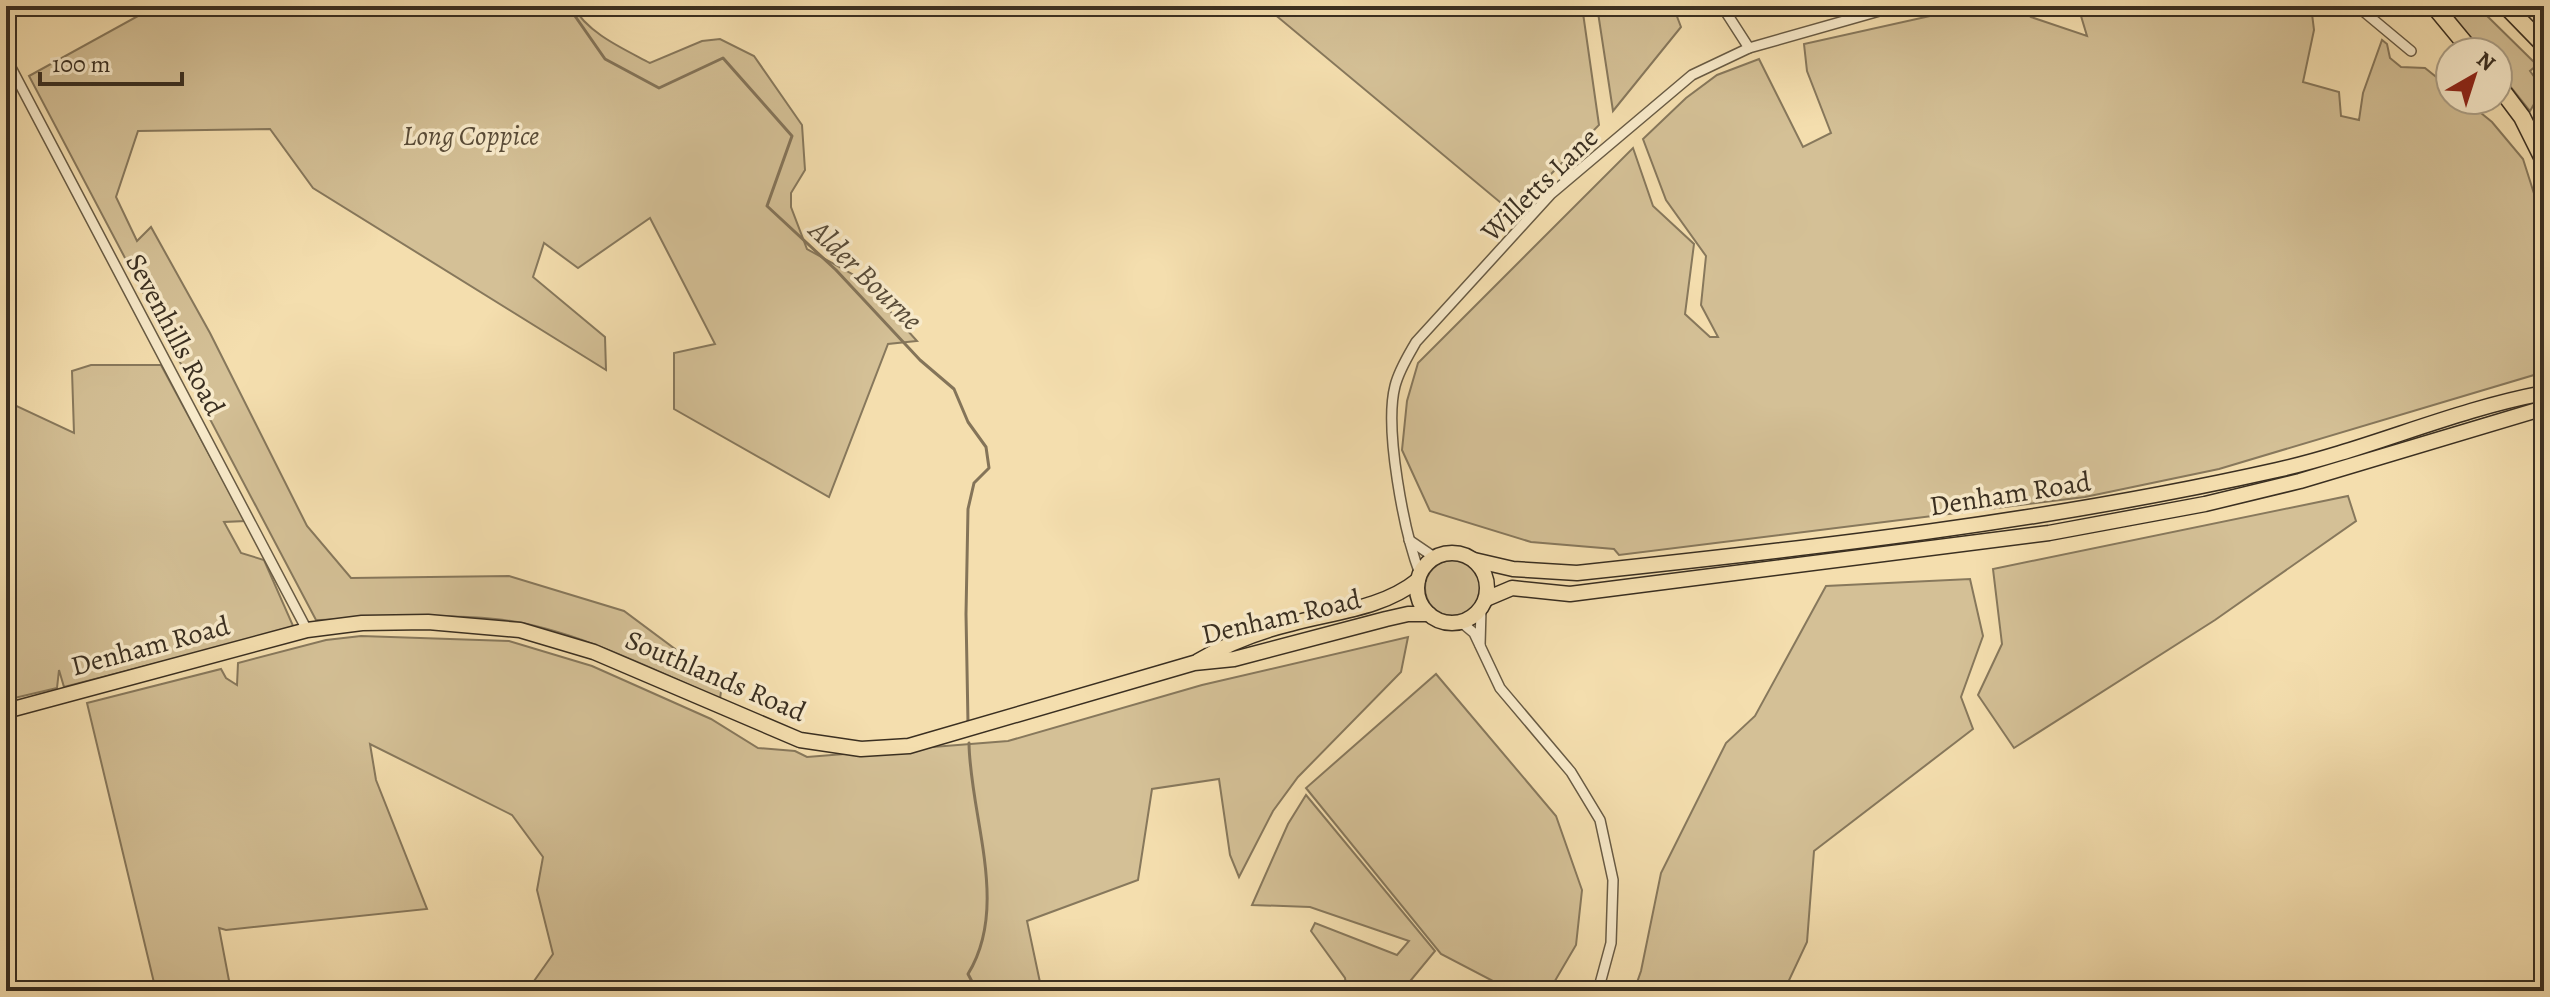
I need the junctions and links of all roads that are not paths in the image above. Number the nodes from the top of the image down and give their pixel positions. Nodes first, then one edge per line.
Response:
1 (1722, 6) edge
2 (1897, 6) edge
3 (2357, 6) edge
4 (2434, 6) edge
5 (2506, 6) edge
6 (2538, 6) edge
7 (2544, 12) edge
8 (2459, 36) edge
9 (2544, 45) edge
10 (1749, 48) junction
11 (2411, 51) dead end
12 (6, 58) edge
13 (2514, 106) edge
14 (2522, 117) junction
15 (2544, 123) edge
16 (2544, 161) edge
17 (2544, 393) edge
18 (2544, 408) edge
19 (1409, 540) junction
20 (1434, 557) junction
21 (1474, 560) junction
22 (1419, 577) junction
23 (1483, 604) junction
24 (1429, 614) junction
25 (1461, 622) junction
26 (307, 630) junction
27 (1480, 645) junction
28 (1194, 663) junction
29 (6, 711) edge
30 (1598, 991) edge

1 - 10 street
2 - 10 street, Willetts Lane
3 - 11 street
4 - 8 highway
5 - 9 highway
6 - 7 highway
10 - 19 street, Willetts Lane
12 - 26 street, Sevenhills Road
13 - 14 highway
14 - 15 highway
14 - 16 highway
17 - 21 main road, Denham Road
18 - 23 main road, Denham Road
19 - 20 street
19 - 22 street, Willetts Lane
20 - 21 main road
20 - 22 main road
21 - 23 main road
22 - 24 main road
22 - 28 main road, Denham Road
23 - 25 main road
23 - 27 street
24 - 25 main road
24 - 28 main road, Denham Road
25 - 27 street
26 - 28 main road, Southlands Road
26 - 29 main road, Denham Road
27 - 30 street

